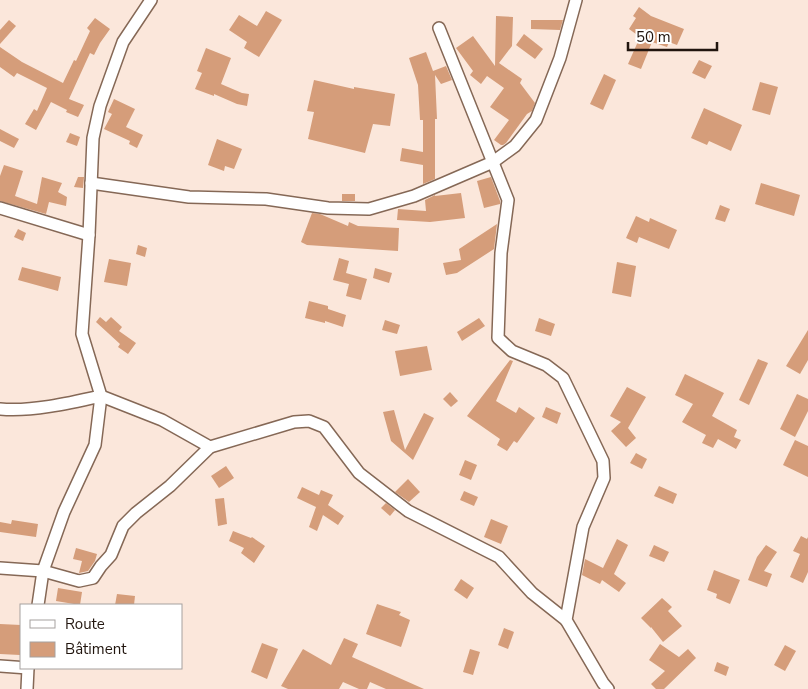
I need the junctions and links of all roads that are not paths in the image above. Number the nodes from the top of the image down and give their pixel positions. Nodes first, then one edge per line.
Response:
1 (151, 0) edge
2 (576, 0) edge
3 (439, 28) dead end
4 (493, 162) junction
5 (91, 183) junction
6 (0, 208) edge
7 (89, 235) junction
8 (101, 396) junction
9 (0, 409) edge
10 (210, 447) junction
11 (0, 568) edge
12 (43, 572) junction
13 (38, 604) edge
14 (566, 620) junction
15 (0, 666) edge
16 (20, 667) edge
17 (28, 669) edge
18 (27, 689) edge
19 (608, 689) edge

1 - 5 street
2 - 4 street
3 - 4 street
4 - 5 street
4 - 14 street
5 - 7 street
6 - 7 street
7 - 8 street
8 - 9 street
8 - 10 street
8 - 12 street
10 - 12 street
10 - 14 street
11 - 12 street
12 - 13 street
14 - 19 street
15 - 16 street
17 - 18 street

